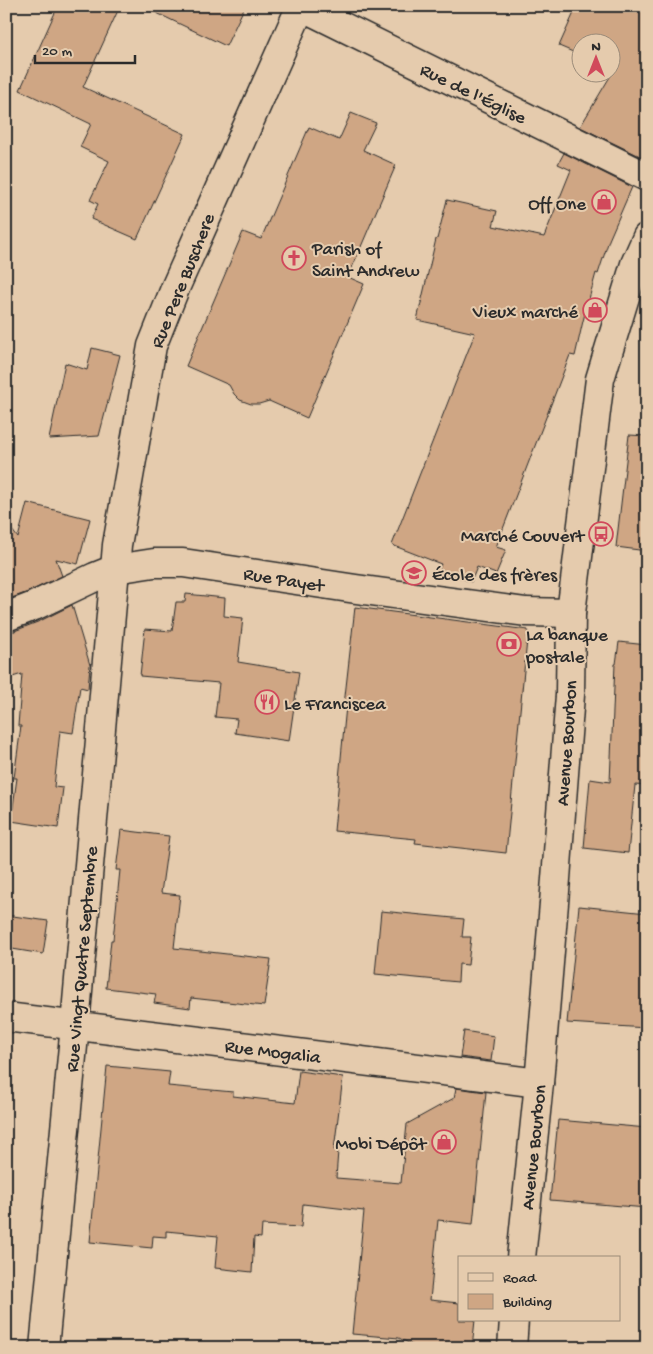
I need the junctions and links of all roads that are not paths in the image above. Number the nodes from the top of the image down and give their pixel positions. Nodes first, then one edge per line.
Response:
1 (301, 6) edge
2 (647, 177) edge
3 (647, 237) edge
4 (115, 569) junction
5 (571, 613) junction
6 (6, 617) edge
7 (6, 1017) edge
8 (75, 1025) junction
9 (539, 1083) junction
10 (521, 1256) edge
11 (514, 1322) edge
12 (44, 1348) edge
13 (512, 1348) edge

1 - 2 street, Rue de l'Église
1 - 4 street, Rue Pere Buschere
3 - 5 street, Avenue Bourbon
4 - 5 street, Rue Payet
4 - 6 street, Rue Payet
4 - 8 street, Rue Vingt Quatre Septembre
5 - 9 street, Avenue Bourbon
7 - 8 street, Rue Mogalia
8 - 9 street, Rue Mogalia
8 - 12 street, Rue Vingt Quatre Septembre
9 - 10 street, Avenue Bourbon
11 - 13 street

